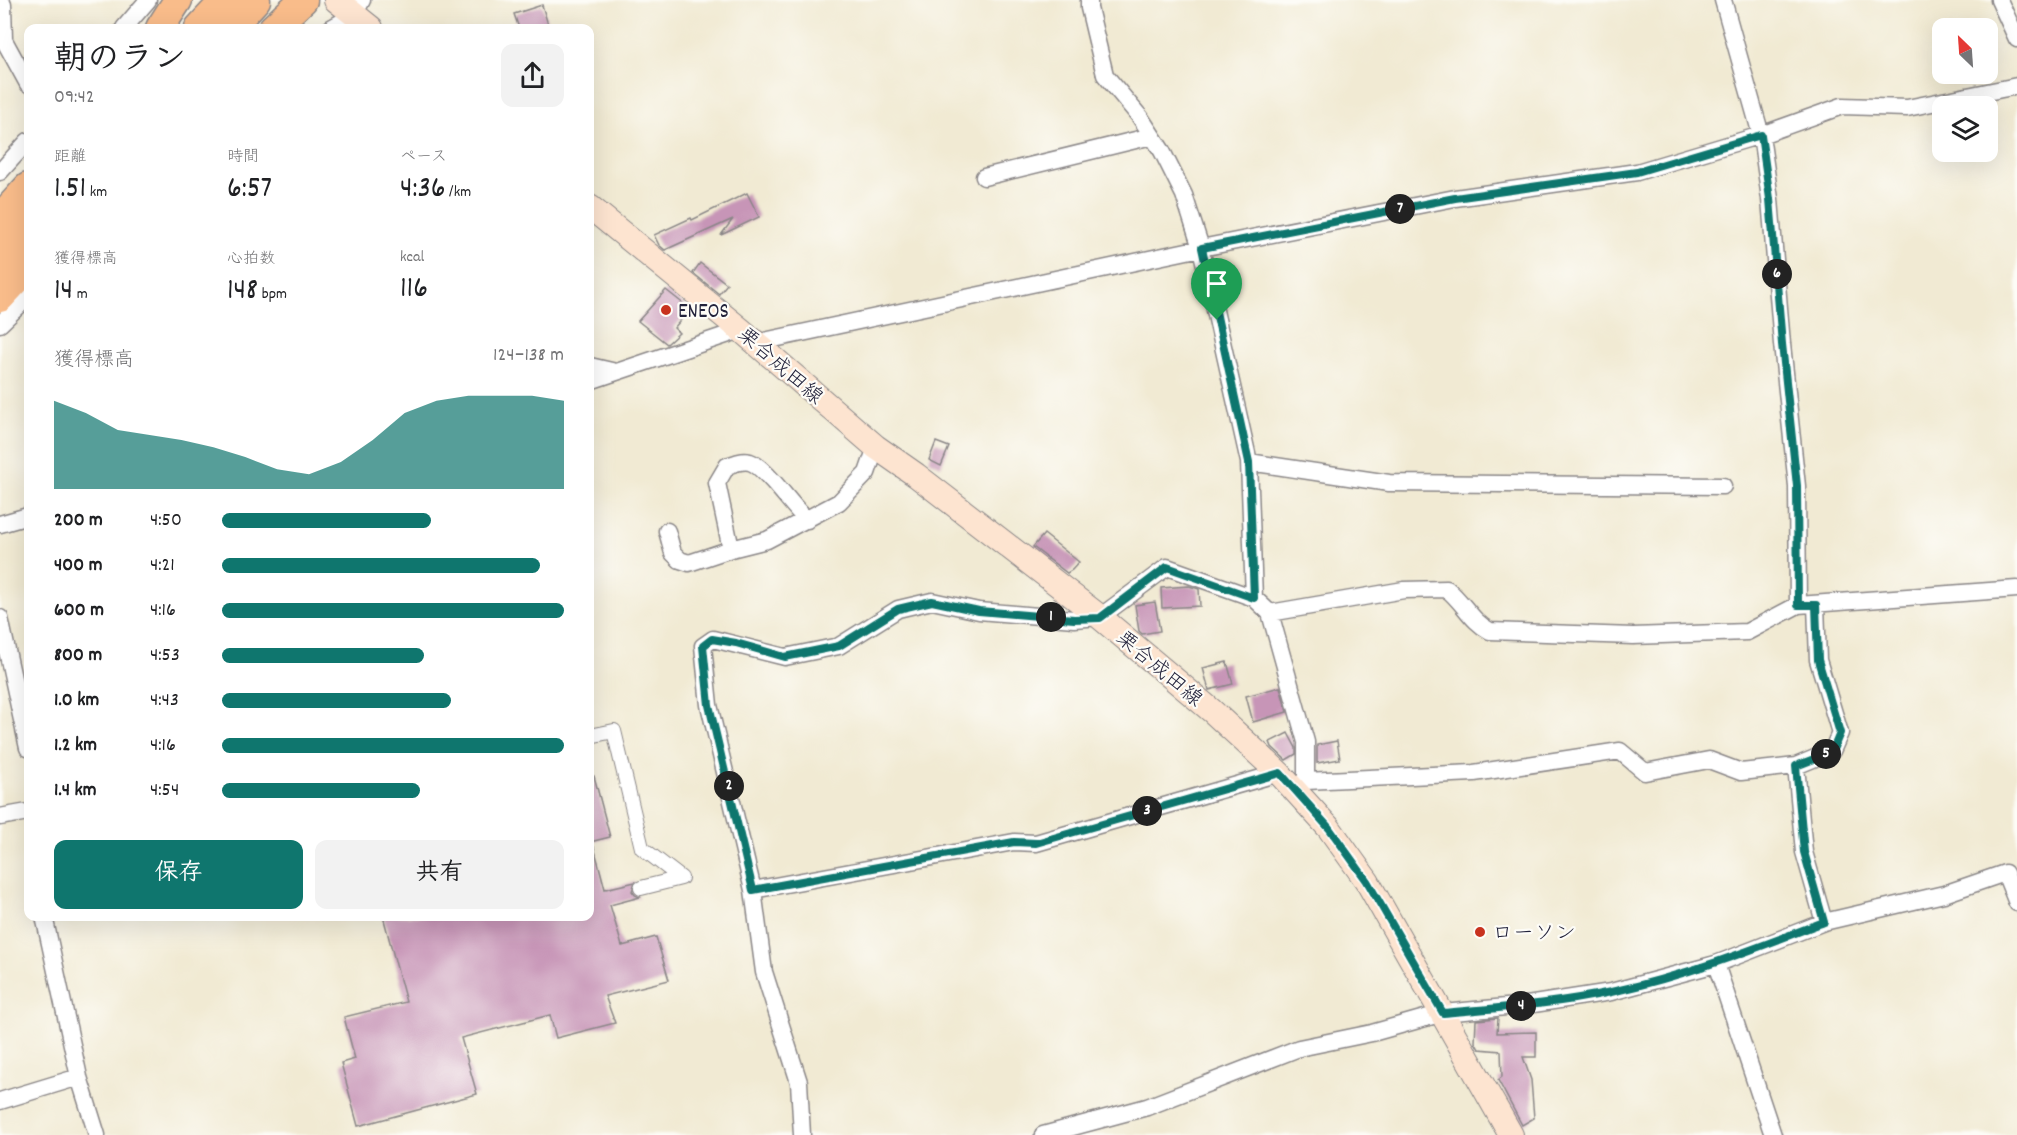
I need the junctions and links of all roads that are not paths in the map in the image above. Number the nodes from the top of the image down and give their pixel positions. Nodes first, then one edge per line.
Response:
1 (148, 0) edge
2 (178, 0) edge
3 (225, 0) edge
4 (256, 0) edge
5 (303, 0) edge
6 (1089, 0) edge
7 (1723, 0) edge
8 (1999, 0) edge
9 (0, 3) edge
10 (355, 11) edge
11 (127, 24) edge
12 (163, 24) edge
13 (203, 24) edge
14 (234, 24) edge
15 (277, 24) edge
16 (337, 24) edge
17 (2017, 39) edge
18 (24, 77) edge
19 (2017, 86) edge
20 (1761, 135) junction
21 (1152, 136) junction
22 (24, 145) edge
23 (0, 172) edge
24 (984, 177) dead end
25 (24, 191) edge
26 (594, 210) edge
27 (24, 216) edge
28 (0, 218) edge
29 (0, 242) edge
30 (24, 247) edge
31 (1202, 248) junction
32 (24, 272) edge
33 (0, 273) edge
34 (0, 298) edge
35 (24, 301) edge
36 (0, 324) edge
37 (748, 336) junction
38 (594, 367) edge
39 (616, 372) junction
40 (594, 380) edge
41 (876, 447) junction
42 (1249, 462) junction
43 (1723, 486) dead end
44 (24, 517) edge
45 (807, 520) junction
46 (0, 524) edge
47 (667, 531) dead end
48 (731, 549) junction
49 (2017, 588) edge
50 (1254, 598) junction
51 (1798, 605) junction
52 (1816, 605) junction
53 (1269, 613) junction
54 (0, 618) edge
55 (1100, 618) junction
56 (24, 729) edge
57 (594, 735) edge
58 (1796, 766) junction
59 (1292, 779) junction
60 (24, 813) edge
61 (0, 817) edge
62 (641, 888) dead end
63 (753, 890) junction
64 (2017, 903) edge
65 (45, 921) edge
66 (1824, 922) junction
67 (1716, 964) junction
68 (1443, 1013) junction
69 (79, 1077) junction
70 (0, 1101) edge
71 (97, 1135) edge
72 (802, 1135) edge
73 (1043, 1135) edge
74 (1511, 1135) edge
75 (1773, 1135) edge

1 - 11 street
2 - 12 highway
3 - 13 highway
4 - 14 highway
5 - 15 highway
6 - 21 street
7 - 20 street
8 - 17 street
9 - 18 street
10 - 16 street
19 - 20 street
20 - 31 street
20 - 51 street
21 - 24 street
21 - 31 street
22 - 23 street
25 - 28 highway
26 - 37 main road, 栗合成田線
27 - 29 highway
30 - 33 highway
31 - 37 street
31 - 42 street
32 - 34 highway
35 - 36 street
37 - 39 street
37 - 41 main road, 栗合成田線
38 - 39 street
39 - 40 street
41 - 45 street
41 - 55 main road, 栗合成田線
42 - 43 street
42 - 50 street
44 - 46 street
45 - 48 street
45 - 48 street
47 - 48 street
49 - 52 street
50 - 53 street
50 - 55 street
51 - 52 street
51 - 53 street
52 - 58 street
53 - 59 street
54 - 56 street
55 - 59 main road, 栗合成田線
55 - 63 street
57 - 62 street
58 - 59 street
58 - 66 street
59 - 63 street
59 - 68 main road, 栗合成田線
60 - 61 street
63 - 72 street
64 - 66 street
65 - 69 street
66 - 67 street
67 - 68 street
67 - 75 street
68 - 73 street
68 - 74 main road, 栗合成田線
69 - 70 street
69 - 71 street

